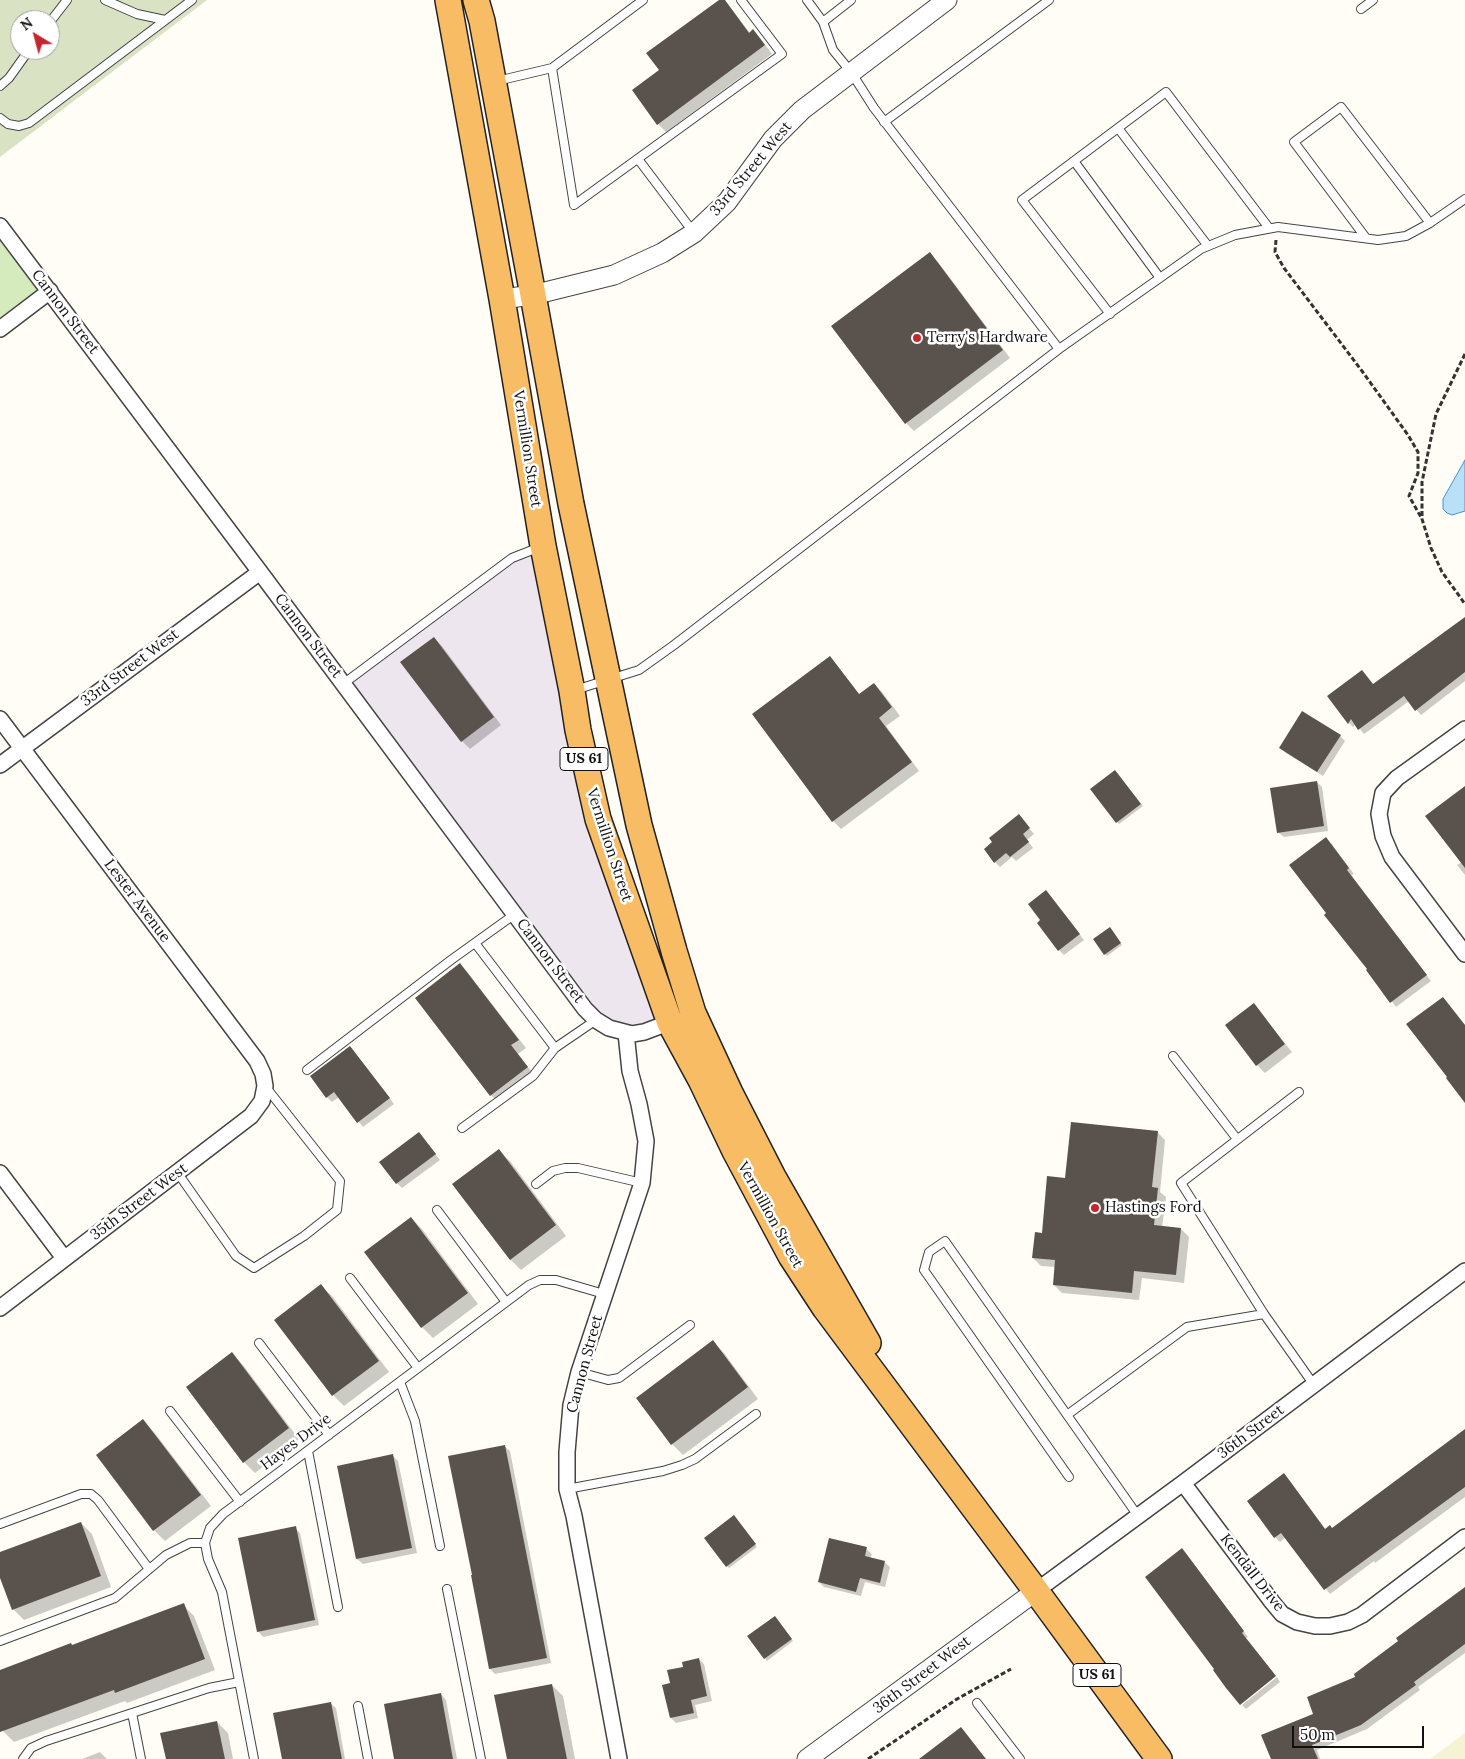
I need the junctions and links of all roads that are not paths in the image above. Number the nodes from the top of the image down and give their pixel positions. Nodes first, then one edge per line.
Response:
1 (67, 0) edge
2 (105, 0) edge
3 (192, 0) edge
4 (448, 0) edge
5 (476, 0) edge
6 (644, 0) edge
7 (741, 0) edge
8 (807, 0) edge
9 (851, 0) edge
10 (947, 0) edge
11 (1049, 0) edge
12 (1373, 0) edge
13 (1361, 9) dead end
14 (59, 10) edge
15 (165, 20) junction
16 (823, 22) junction
17 (22, 60) edge
18 (552, 68) junction
19 (851, 72) junction
20 (493, 82) junction
21 (0, 86) edge
22 (0, 118) edge
23 (884, 122) junction
24 (1118, 128) junction
25 (638, 158) junction
26 (1074, 161) junction
27 (1465, 199) edge
28 (1430, 223) junction
29 (0, 226) edge
30 (1269, 228) junction
31 (694, 233) junction
32 (1366, 238) junction
33 (1208, 246) junction
34 (1160, 278) junction
35 (50, 291) junction
36 (533, 295) junction
37 (502, 299) junction
38 (1110, 314) junction
39 (0, 329) edge
40 (1059, 349) junction
41 (543, 546) junction
42 (260, 572) junction
43 (608, 680) junction
44 (344, 684) junction
45 (572, 691) junction
46 (0, 719) edge
47 (1465, 729) edge
48 (22, 748) junction
49 (0, 765) edge
50 (515, 914) junction
51 (475, 943) junction
52 (1465, 954) edge
53 (693, 1013) junction
54 (596, 1020) junction
55 (670, 1022) junction
56 (626, 1033) junction
57 (555, 1048) junction
58 (1173, 1056) dead end
59 (307, 1070) dead end
60 (265, 1086) junction
61 (1299, 1092) dead end
62 (462, 1128) dead end
63 (1236, 1139) junction
64 (177, 1172) junction
65 (0, 1173) edge
66 (642, 1183) junction
67 (536, 1184) dead end
68 (437, 1210) dead end
69 (64, 1258) junction
70 (1465, 1271) edge
71 (350, 1278) dead end
72 (604, 1294) junction
73 (506, 1302) junction
74 (0, 1308) edge
75 (1264, 1314) junction
76 (690, 1325) dead end
77 (259, 1344) dead end
78 (418, 1368) junction
79 (579, 1372) junction
80 (400, 1382) junction
81 (1314, 1385) junction
82 (170, 1411) dead end
83 (756, 1414) dead end
84 (1067, 1415) junction
85 (329, 1435) junction
86 (926, 1442) junction
87 (308, 1451) junction
88 (1069, 1477) dead end
89 (1184, 1483) junction
90 (567, 1489) junction
91 (240, 1502) junction
92 (1138, 1516) junction
93 (0, 1524) edge
94 (1465, 1537) edge
95 (205, 1543) junction
96 (440, 1546) dead end
97 (149, 1569) junction
98 (448, 1589) dead end
99 (1036, 1591) junction
100 (338, 1607) dead end
101 (0, 1641) edge
102 (239, 1682) junction
103 (978, 1703) dead end
104 (358, 1706) dead end
105 (132, 1714) junction
106 (23, 1759) edge
107 (141, 1759) edge
108 (254, 1759) edge
109 (368, 1759) edge
110 (481, 1759) edge
111 (619, 1759) edge
112 (807, 1759) edge
113 (1020, 1759) edge
114 (1159, 1759) edge

1 - 14 lane
2 - 15 lane
3 - 15 lane
4 - 37 highway, Vermillion Street / US 61
5 - 20 highway, Vermillion Street / US 61
6 - 18 lane
7 - 25 lane
8 - 16 lane
9 - 16 lane
10 - 19 street, 33rd Street West
11 - 23 lane
12 - 13 lane
15 - 22 lane
16 - 19 lane
17 - 21 lane
18 - 20 lane
18 - 25 lane
19 - 23 lane
19 - 31 street, 33rd Street West
20 - 36 highway, Vermillion Street / US 61
23 - 40 lane
24 - 26 lane
24 - 30 lane
24 - 33 lane
25 - 31 lane
26 - 34 lane
26 - 38 lane
27 - 28 lane
28 - 32 lane
28 - 32 lane
29 - 35 street, Cannon Street
30 - 32 lane
30 - 33 lane
31 - 36 street, 33rd Street West
33 - 34 lane
34 - 38 lane
35 - 39 street
35 - 42 street, Cannon Street
36 - 37 street, 33rd Street West
36 - 43 highway, Vermillion Street / US 61
37 - 41 highway, Vermillion Street / US 61
38 - 40 lane
40 - 43 lane
41 - 44 lane
41 - 45 highway, Vermillion Street / US 61
42 - 44 street, Cannon Street
42 - 48 street, 33rd Street West
43 - 45 lane
43 - 53 highway, Vermillion Street / US 61
44 - 50 street, Cannon Street
45 - 55 highway, Vermillion Street / US 61
46 - 48 street, Lester Avenue
47 - 52 street
48 - 49 street, 33rd Street West
48 - 60 street, Lester Avenue
50 - 51 lane
50 - 54 street, Cannon Street
51 - 57 lane
51 - 59 lane
53 - 55 street, Cannon Street
53 - 86 highway, Vermillion Street / US 61
54 - 56 street, Cannon Street
54 - 57 lane
55 - 56 street, Cannon Street
55 - 86 highway, Vermillion Street / US 61
56 - 66 street, Cannon Street
57 - 62 lane
58 - 63 lane
60 - 64 street, 35th Street West
60 - 64 lane
61 - 63 lane
63 - 75 lane
64 - 69 street, 35th Street West
65 - 69 street
66 - 67 lane
66 - 72 street, Cannon Street
68 - 73 lane
69 - 74 street, 35th Street West
70 - 81 street, 36th Street
71 - 78 lane
72 - 73 lane, Hayes Drive
72 - 79 street, Cannon Street
73 - 78 lane, Hayes Drive
75 - 81 lane
75 - 84 lane
76 - 79 lane
77 - 85 lane
78 - 80 lane, Hayes Drive
79 - 90 street, Cannon Street
80 - 85 lane, Hayes Drive
80 - 96 lane
81 - 89 street, 36th Street
82 - 91 lane
83 - 90 lane
84 - 88 lane
84 - 92 lane
85 - 87 lane, Hayes Drive
86 - 99 highway, Vermillion Street / US 61
87 - 91 lane, Hayes Drive
87 - 100 lane
89 - 92 street, 36th Street
89 - 94 street, Kendall Drive
90 - 111 street, Cannon Street
91 - 95 lane, Hayes Drive
92 - 99 street, 36th Street
93 - 97 lane
95 - 97 lane
95 - 102 lane
97 - 101 lane
98 - 110 lane
99 - 112 street, 36th Street West
99 - 114 highway, US 61
102 - 105 lane
102 - 108 lane
103 - 113 lane
104 - 109 lane
105 - 106 lane
105 - 107 lane

